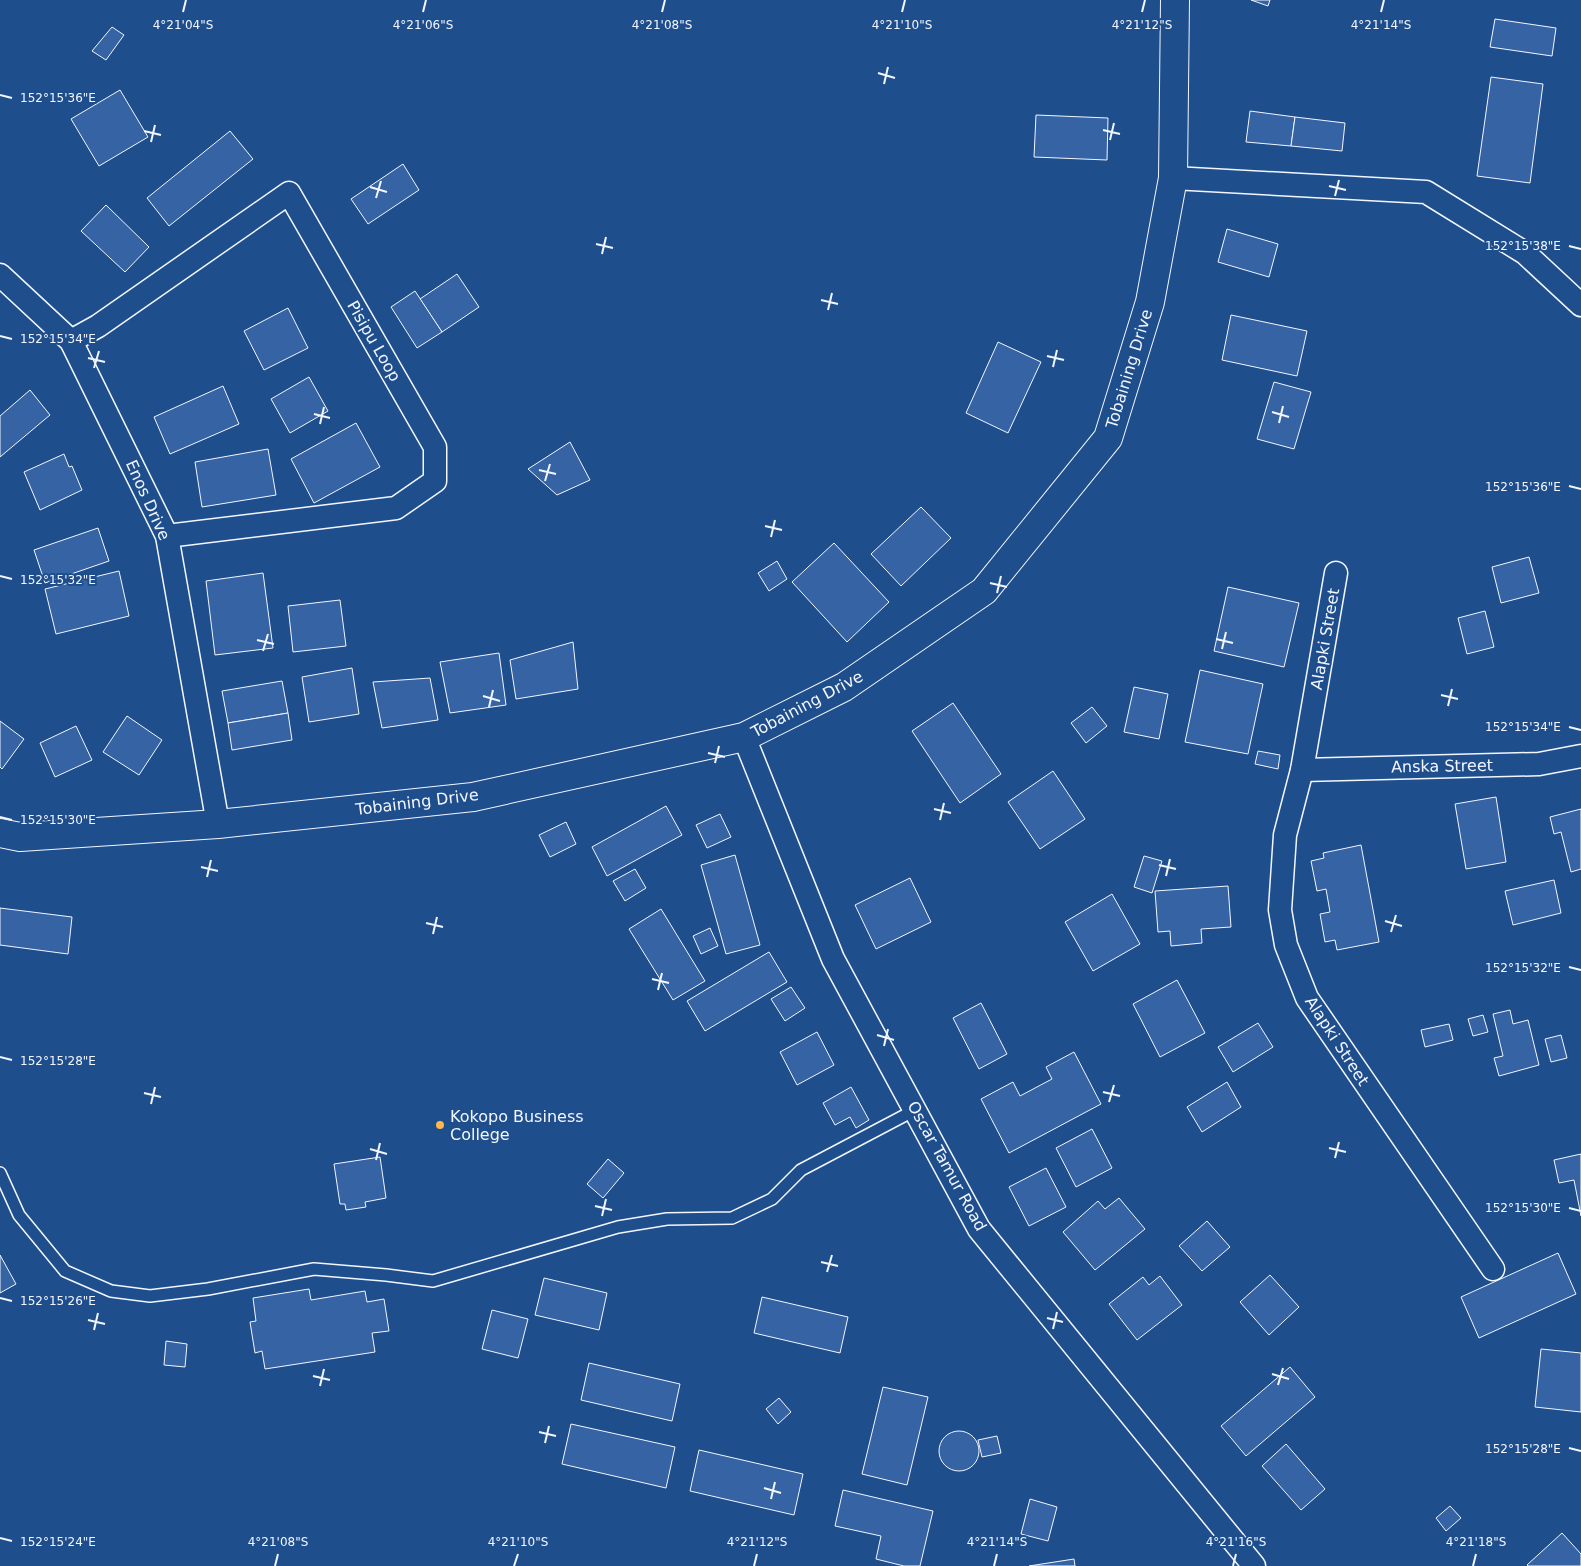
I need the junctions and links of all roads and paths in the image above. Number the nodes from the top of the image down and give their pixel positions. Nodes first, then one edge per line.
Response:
1 (1175, 0) edge
2 (1173, 178) junction
3 (0, 275) edge
4 (1581, 305) edge
5 (71, 341) junction
6 (167, 536) junction
7 (1336, 573) dead end
8 (744, 737) junction
9 (1581, 756) edge
10 (1302, 770) junction
11 (218, 824) junction
12 (0, 833) edge
13 (915, 1110) junction
14 (0, 1173) edge
15 (1492, 1270) dead end
16 (1254, 1566) edge

1 - 2 street, Tobaining Drive
2 - 4 street
2 - 8 street, Tobaining Drive
3 - 5 street, Enos Drive
5 - 6 street, Enos Drive
5 - 6 street, Pisipu Loop
6 - 11 street, Enos Drive
7 - 10 street, Alapki Street
8 - 11 street, Tobaining Drive
8 - 13 street, Oscar Tamur Road
9 - 10 street, Anska Street
10 - 15 street, Alapki Street
11 - 12 street, Tobaining Drive
13 - 14 lane
13 - 16 street, Oscar Tamur Road

